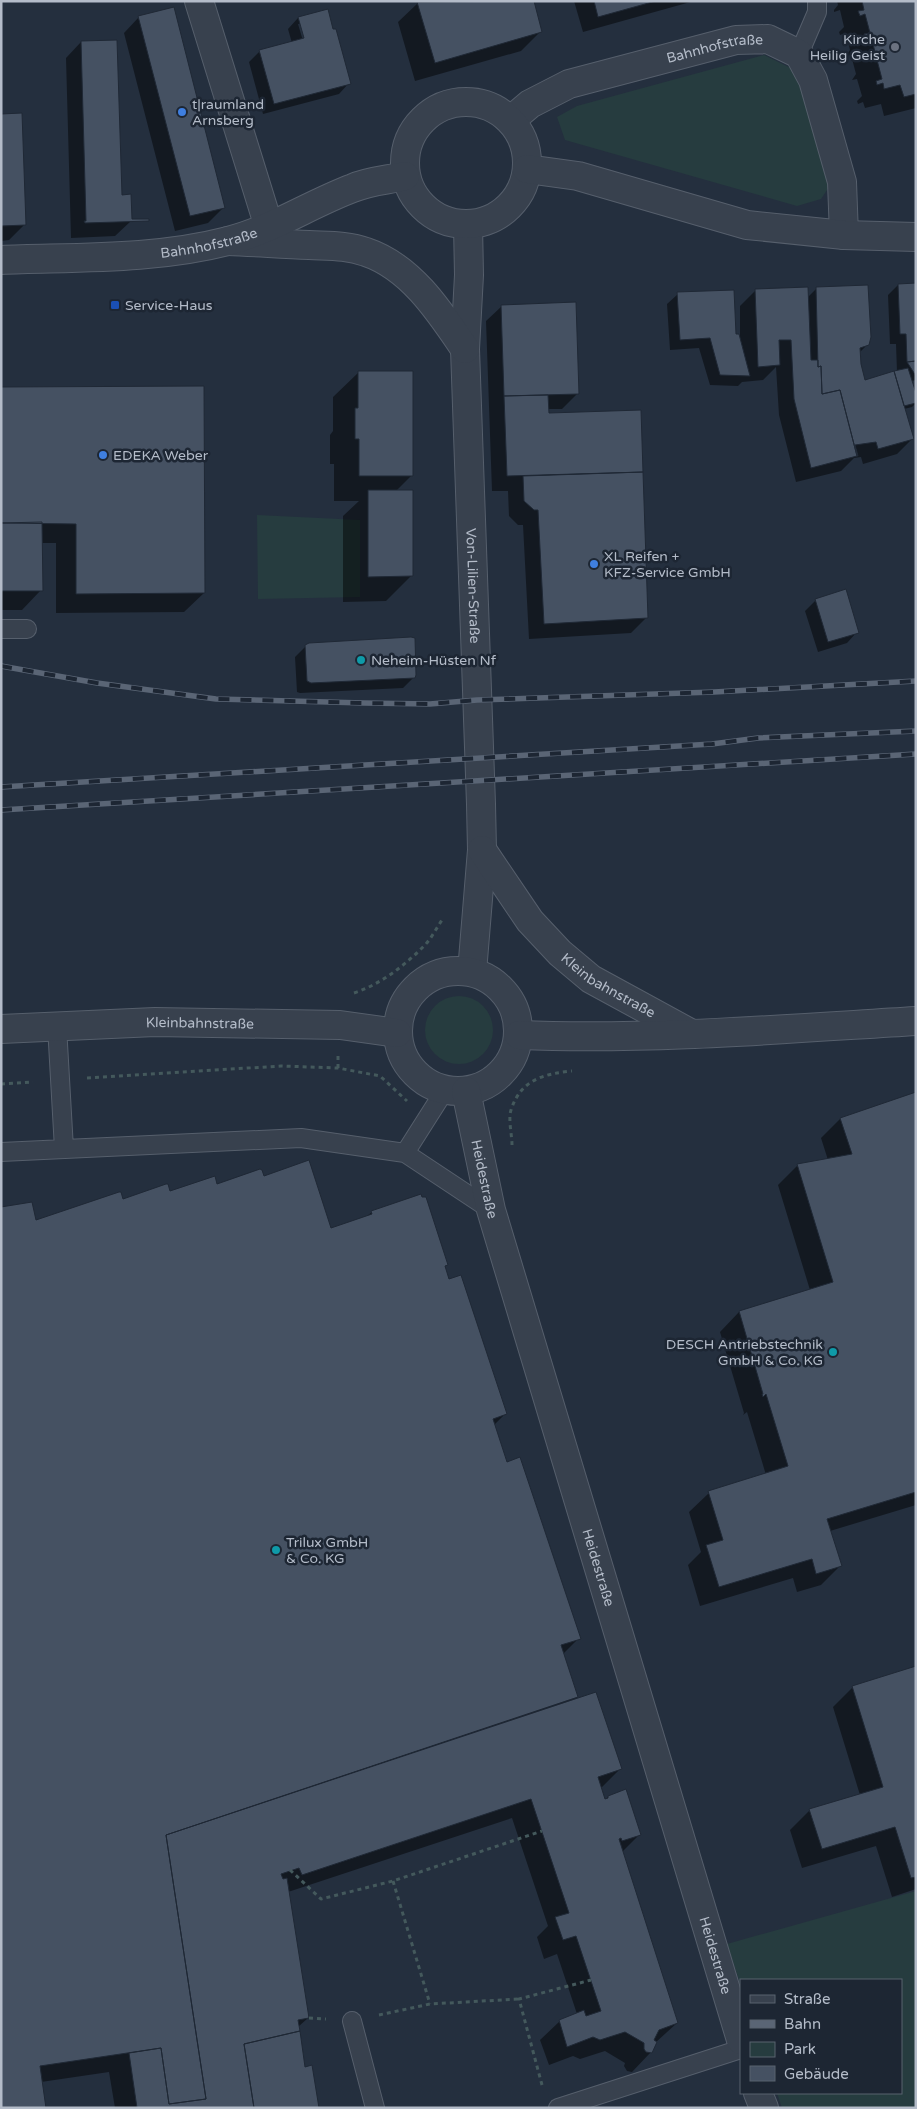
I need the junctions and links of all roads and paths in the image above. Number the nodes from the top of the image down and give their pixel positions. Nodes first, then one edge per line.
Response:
1 (199, 1) edge
2 (817, 1) edge
3 (799, 54) junction
4 (510, 120) junction
5 (527, 169) junction
6 (405, 176) junction
7 (468, 225) junction
8 (269, 228) junction
9 (844, 235) junction
10 (916, 237) edge
11 (228, 241) junction
12 (1, 260) edge
13 (465, 349) junction
14 (1, 629) edge
15 (27, 629) dead end
16 (482, 850) junction
17 (472, 972) junction
18 (916, 1021) edge
19 (57, 1026) junction
20 (1, 1029) edge
21 (397, 1034) junction
22 (691, 1034) junction
23 (519, 1035) junction
24 (575, 1070) dead end
25 (61, 1080) junction
26 (1, 1084) edge
27 (456, 1091) junction
28 (427, 1119) junction
29 (512, 1145) dead end
30 (64, 1149) junction
31 (1, 1152) edge
32 (405, 1153) junction
33 (491, 1210) junction
34 (542, 1831) dead end
35 (290, 1870) dead end
36 (393, 1881) junction
37 (591, 1980) dead end
38 (519, 1999) junction
39 (430, 2004) junction
40 (309, 2018) dead end
41 (352, 2021) junction
42 (740, 2037) edge
43 (740, 2049) edge
44 (544, 2091) dead end
45 (758, 2094) edge
46 (375, 2108) edge
47 (558, 2108) edge
48 (764, 2108) edge

1 - 8 street
2 - 3 lane
3 - 4 street, Bahnhofstraße
3 - 9 street
4 - 5 street
4 - 6 street
5 - 7 street
5 - 9 street
6 - 7 street
6 - 8 street, Bahnhofstraße
7 - 13 street, Von-Lilien-Straße
8 - 11 street, Bahnhofstraße
9 - 10 street
11 - 12 street, Bahnhofstraße
11 - 13 street
13 - 16 street, Von-Lilien-Straße
14 - 15 lane
16 - 17 street, Von-Lilien-Straße
16 - 22 street, Kleinbahnstraße
17 - 21 street
17 - 23 street
18 - 22 street, Kleinbahnstraße
19 - 20 street, Kleinbahnstraße
19 - 21 street, Kleinbahnstraße
19 - 25 lane
21 - 27 street
22 - 23 street, Kleinbahnstraße
23 - 27 street
24 - 29 path
25 - 26 path
25 - 28 path
25 - 30 lane
27 - 28 lane
27 - 33 street, Heidestraße
28 - 32 lane
30 - 31 lane
30 - 32 lane
32 - 33 lane
33 - 42 street, Heidestraße
34 - 36 path
35 - 36 path
36 - 39 path
37 - 38 path
38 - 39 path
38 - 44 path
39 - 41 path
40 - 41 path
41 - 46 lane
43 - 47 lane
45 - 48 street

